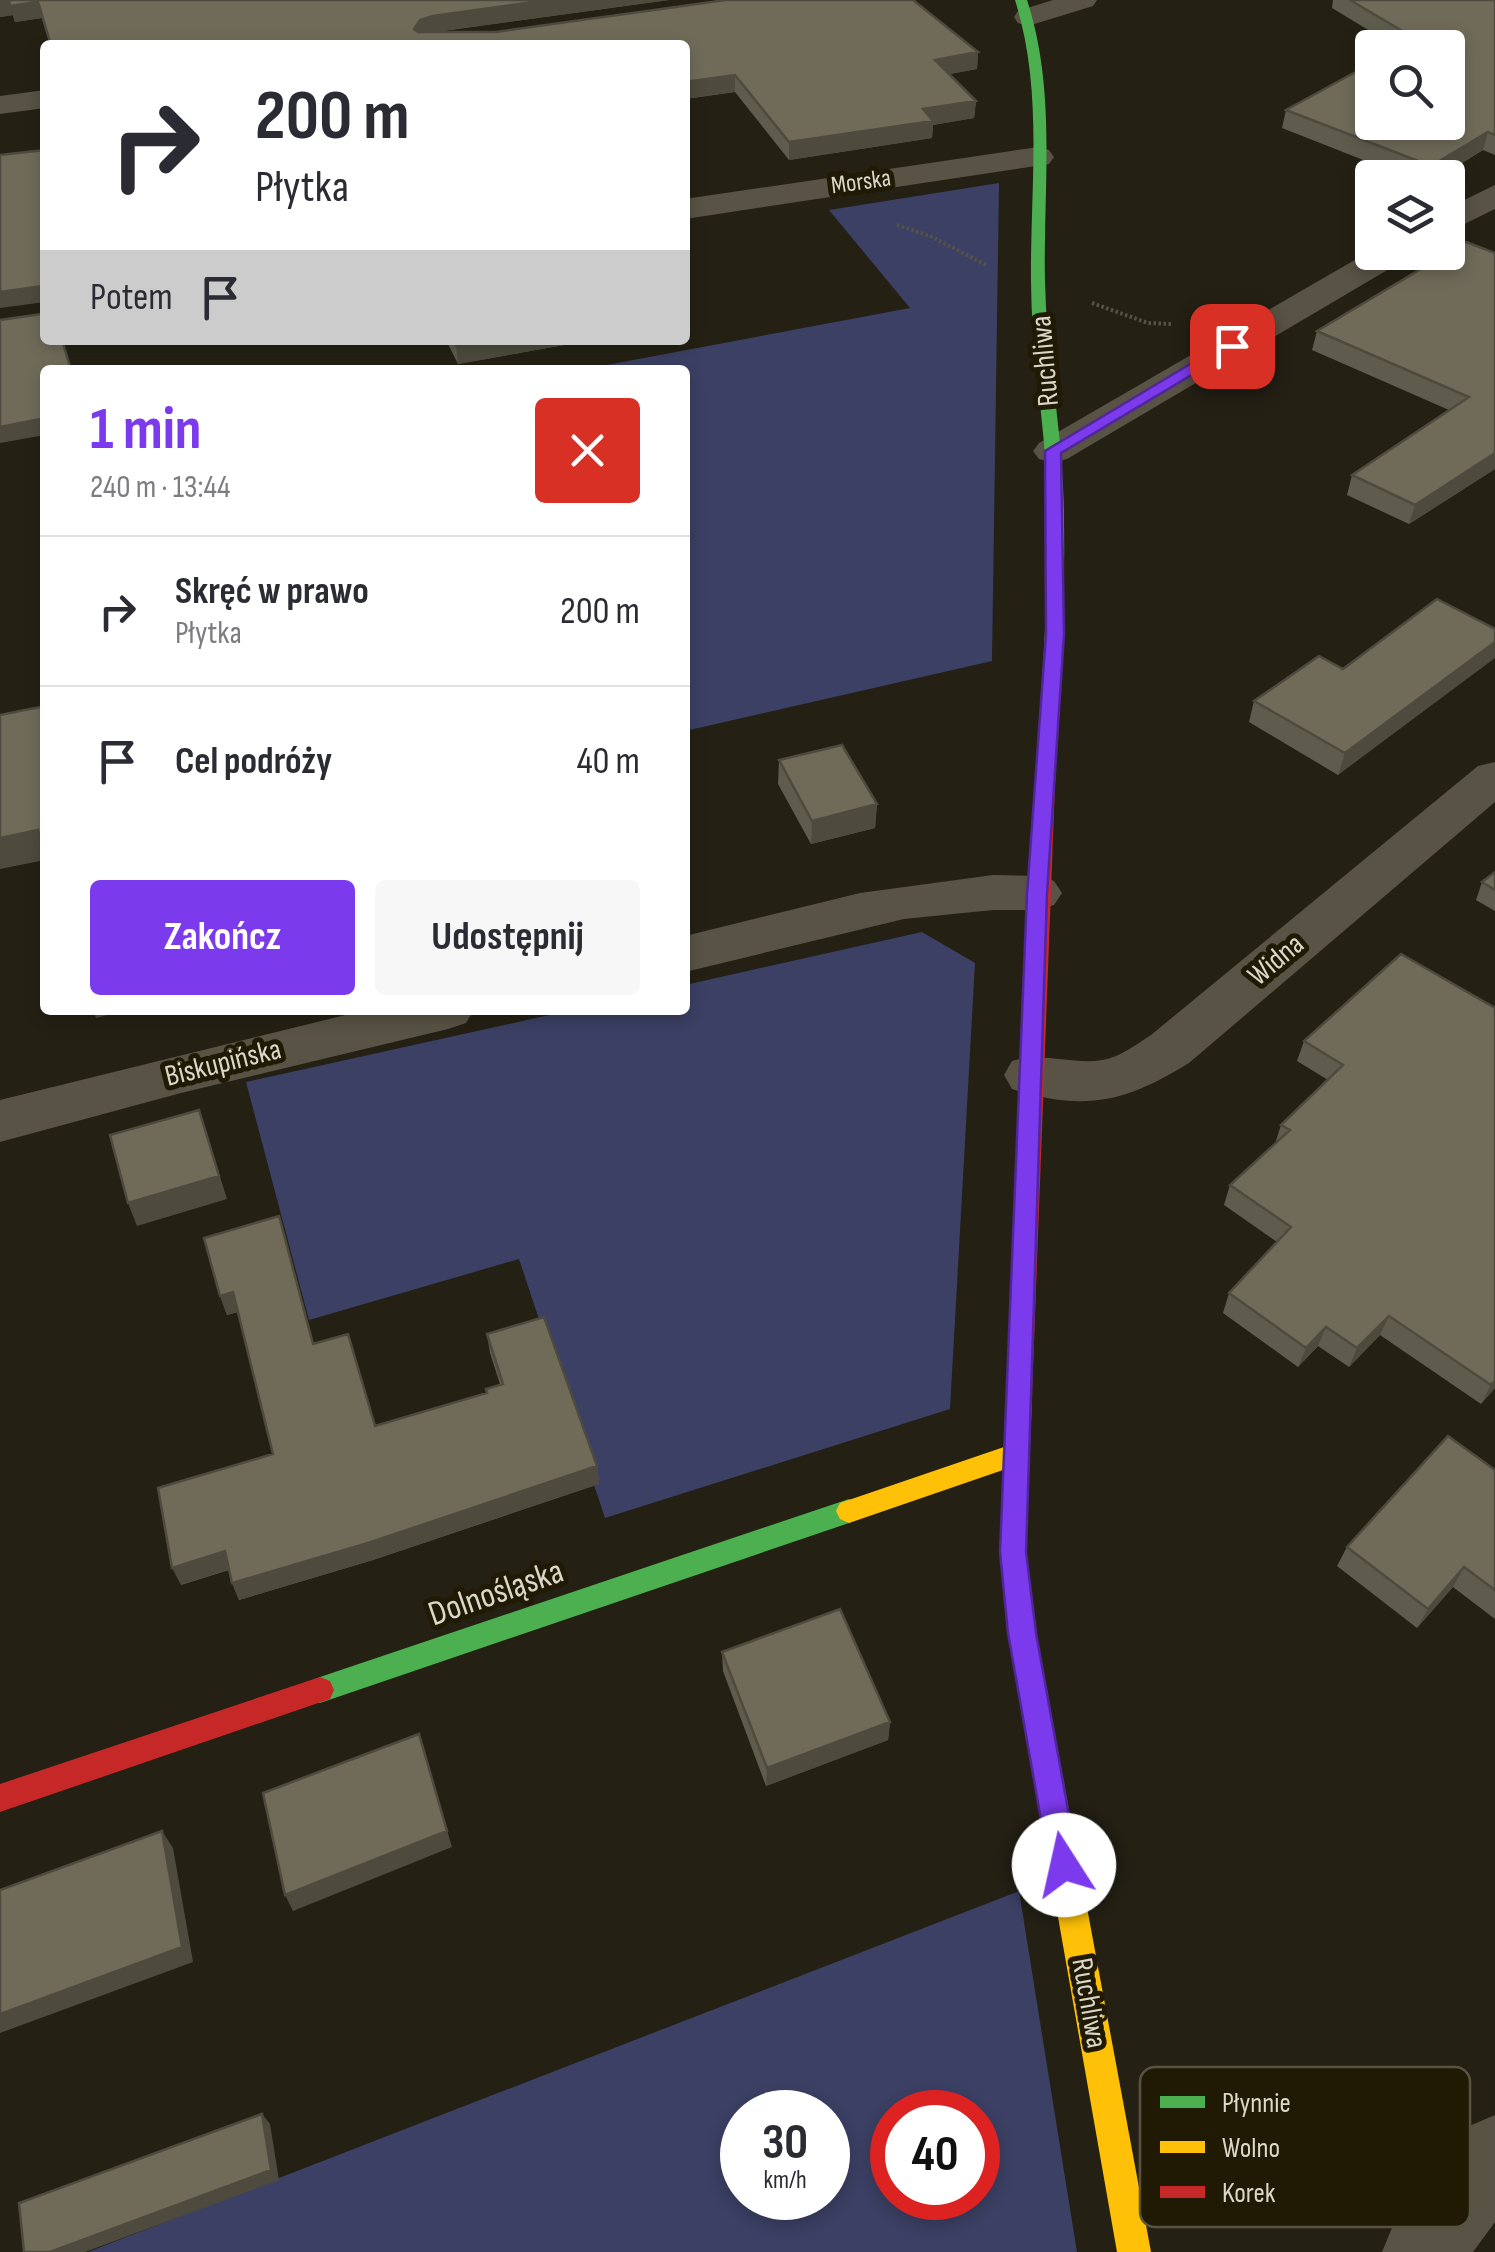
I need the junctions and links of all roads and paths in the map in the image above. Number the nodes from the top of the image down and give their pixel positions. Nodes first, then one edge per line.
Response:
1 (1083, 0) edge
2 (1024, 8) edge
3 (40, 100) edge
4 (0, 106) edge
5 (1038, 157) junction
6 (1495, 195) edge
7 (690, 208) edge
8 (1465, 212) edge
9 (1363, 270) edge
10 (1053, 451) junction
11 (1495, 777) edge
12 (1037, 894) junction
13 (690, 953) edge
14 (427, 1015) edge
15 (1031, 1075) junction
16 (0, 1121) edge
17 (1014, 1455) junction
18 (0, 1798) edge
19 (1495, 2155) edge
20 (1470, 2189) edge
21 (1442, 2227) edge
22 (1134, 2252) edge
23 (1424, 2252) edge

1 - 2 street, Ruchliwa
2 - 5 street, Ruchliwa
3 - 4 street
5 - 7 street, Morska
5 - 10 street, Ruchliwa
6 - 8 street
9 - 10 street
10 - 12 street, Ruchliwa
11 - 15 street, Widna
12 - 13 street
12 - 15 street, Ruchliwa
14 - 16 street, Biskupińska
15 - 17 street, Ruchliwa
17 - 18 street, Dolnośląska
17 - 22 street, Ruchliwa
19 - 20 street
21 - 23 street

